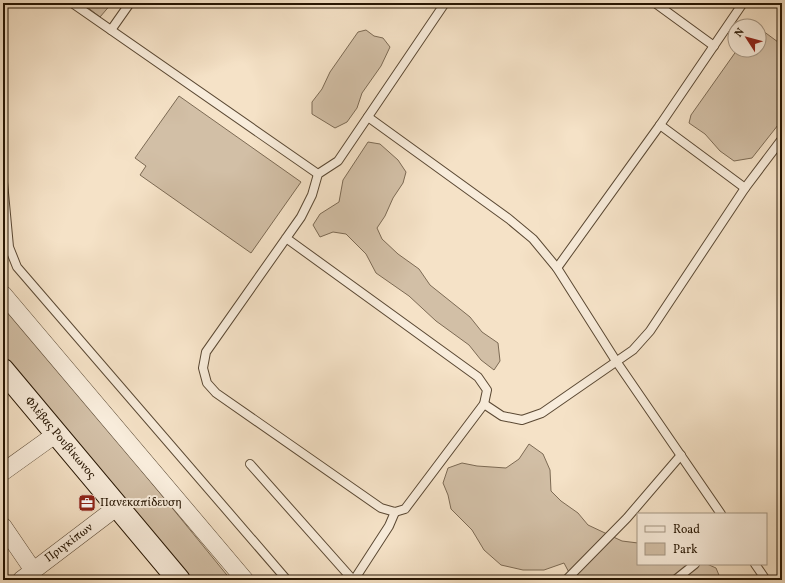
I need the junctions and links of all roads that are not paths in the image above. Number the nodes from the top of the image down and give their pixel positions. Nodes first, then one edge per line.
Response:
1 (72, 3) edge
2 (130, 3) edge
3 (445, 3) edge
4 (655, 3) edge
5 (742, 3) edge
6 (111, 30) junction
7 (714, 46) junction
8 (368, 117) junction
9 (660, 126) junction
10 (782, 139) edge
11 (318, 174) junction
12 (3, 182) edge
13 (745, 188) junction
14 (286, 238) junction
15 (557, 268) junction
16 (3, 294) edge
17 (616, 361) junction
18 (3, 370) edge
19 (484, 404) junction
20 (56, 434) junction
21 (681, 455) junction
22 (250, 464) dead end
23 (3, 472) edge
24 (117, 507) junction
25 (395, 512) junction
26 (720, 513) edge
27 (3, 526) edge
28 (694, 565) edge
29 (756, 565) edge
30 (27, 575) edge
31 (179, 580) edge
32 (245, 580) edge
33 (287, 580) edge
34 (354, 580) edge
35 (566, 580) edge
36 (675, 580) edge
37 (766, 580) edge

1 - 6 lane
2 - 6 lane
3 - 8 lane
4 - 7 lane
5 - 7 lane
6 - 11 lane
7 - 9 lane
8 - 11 lane
8 - 15 lane
9 - 13 lane
9 - 15 lane
10 - 13 lane
11 - 14 lane
12 - 33 lane
13 - 17 lane
14 - 19 lane
14 - 25 lane
15 - 17 lane
16 - 32 street
17 - 19 lane
17 - 21 lane
18 - 20 street, Φλέβας Ρουβίκωνος
19 - 25 lane
20 - 23 street
20 - 24 street, Φλέβας Ρουβίκωνος
21 - 26 lane
21 - 35 lane
22 - 34 lane
24 - 30 street, Πριγκίπων
24 - 31 street, Φλέβας Ρουβίκωνος
25 - 34 lane
27 - 30 street
28 - 36 lane
29 - 37 lane

